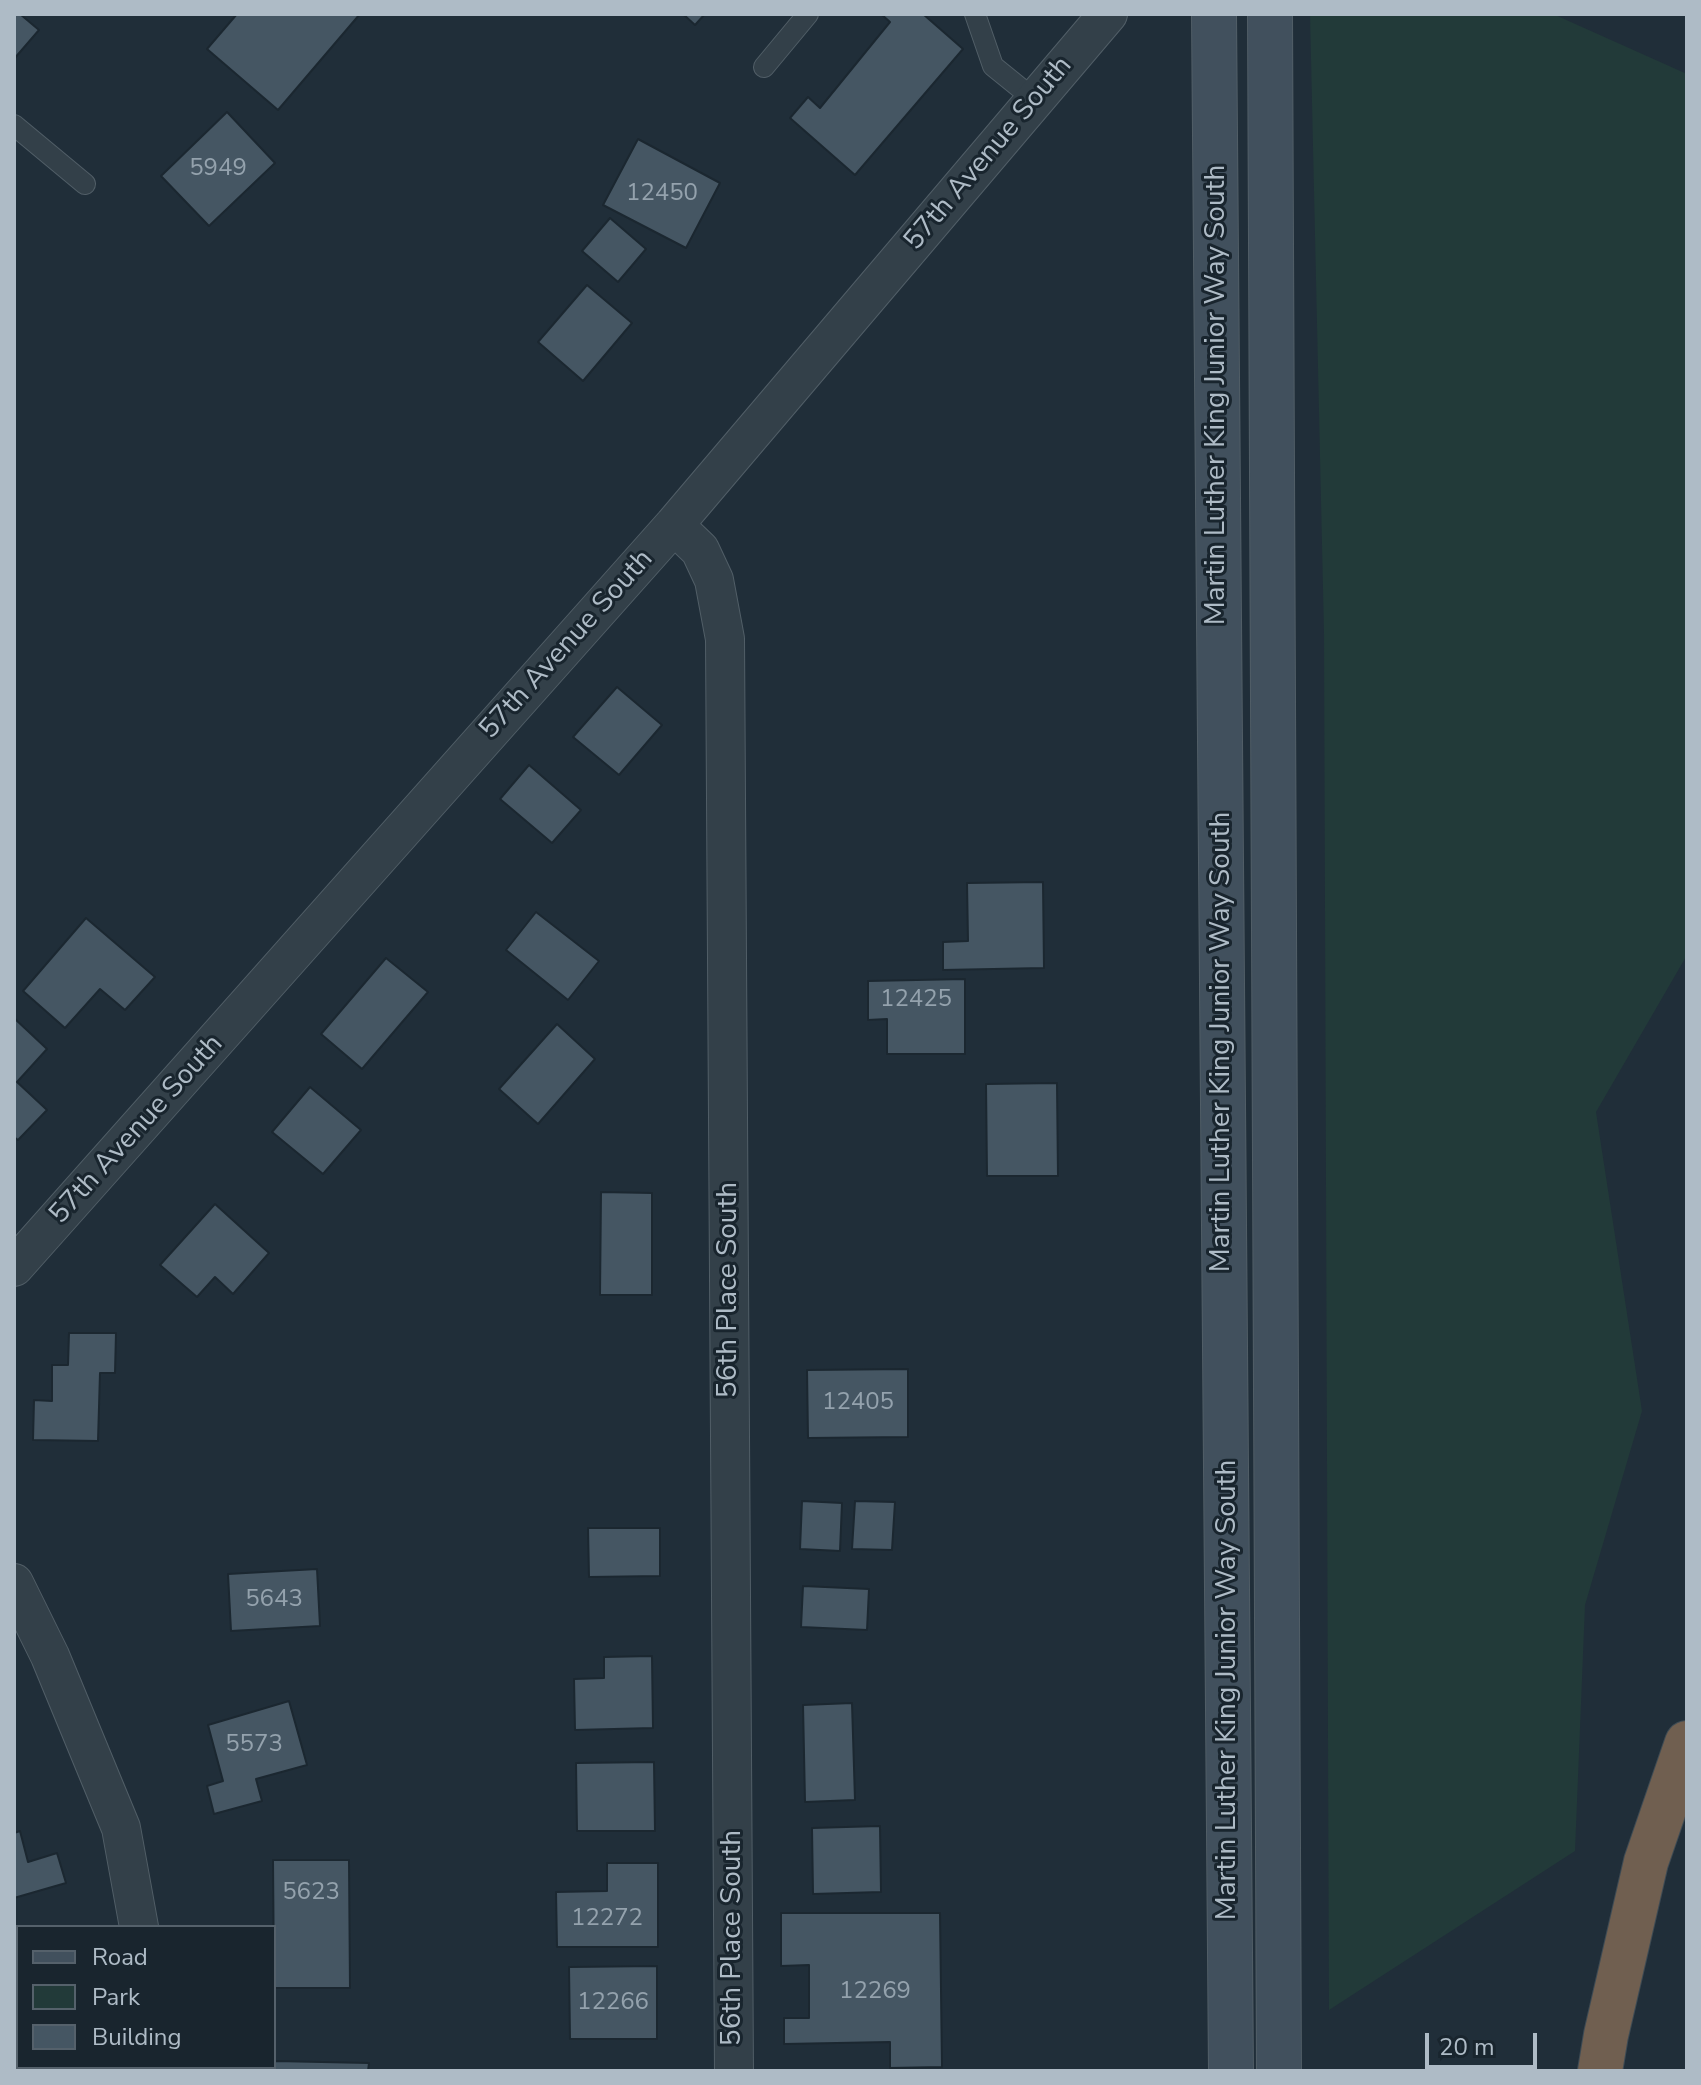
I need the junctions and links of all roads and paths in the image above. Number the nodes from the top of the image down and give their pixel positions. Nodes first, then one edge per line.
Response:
1 (808, 14) edge
2 (975, 14) edge
3 (1108, 14) edge
4 (1214, 14) edge
5 (1270, 14) edge
6 (764, 67) dead end
7 (1035, 100) junction
8 (14, 125) edge
9 (85, 184) dead end
10 (674, 525) junction
11 (14, 1267) edge
12 (14, 1583) edge
13 (1687, 1743) edge
14 (139, 1925) edge
15 (734, 2071) edge
16 (1231, 2071) edge
17 (1279, 2071) edge
18 (1600, 2071) edge

1 - 6 lane
2 - 7 lane
3 - 7 street, 57th Avenue South
4 - 16 main road, Martin Luther King Junior Way South
5 - 17 main road, Martin Luther King Junior Way South
7 - 10 street, 57th Avenue South
8 - 9 lane
10 - 11 street, 57th Avenue South
10 - 15 street, 56th Place South
12 - 14 street
13 - 18 highway

